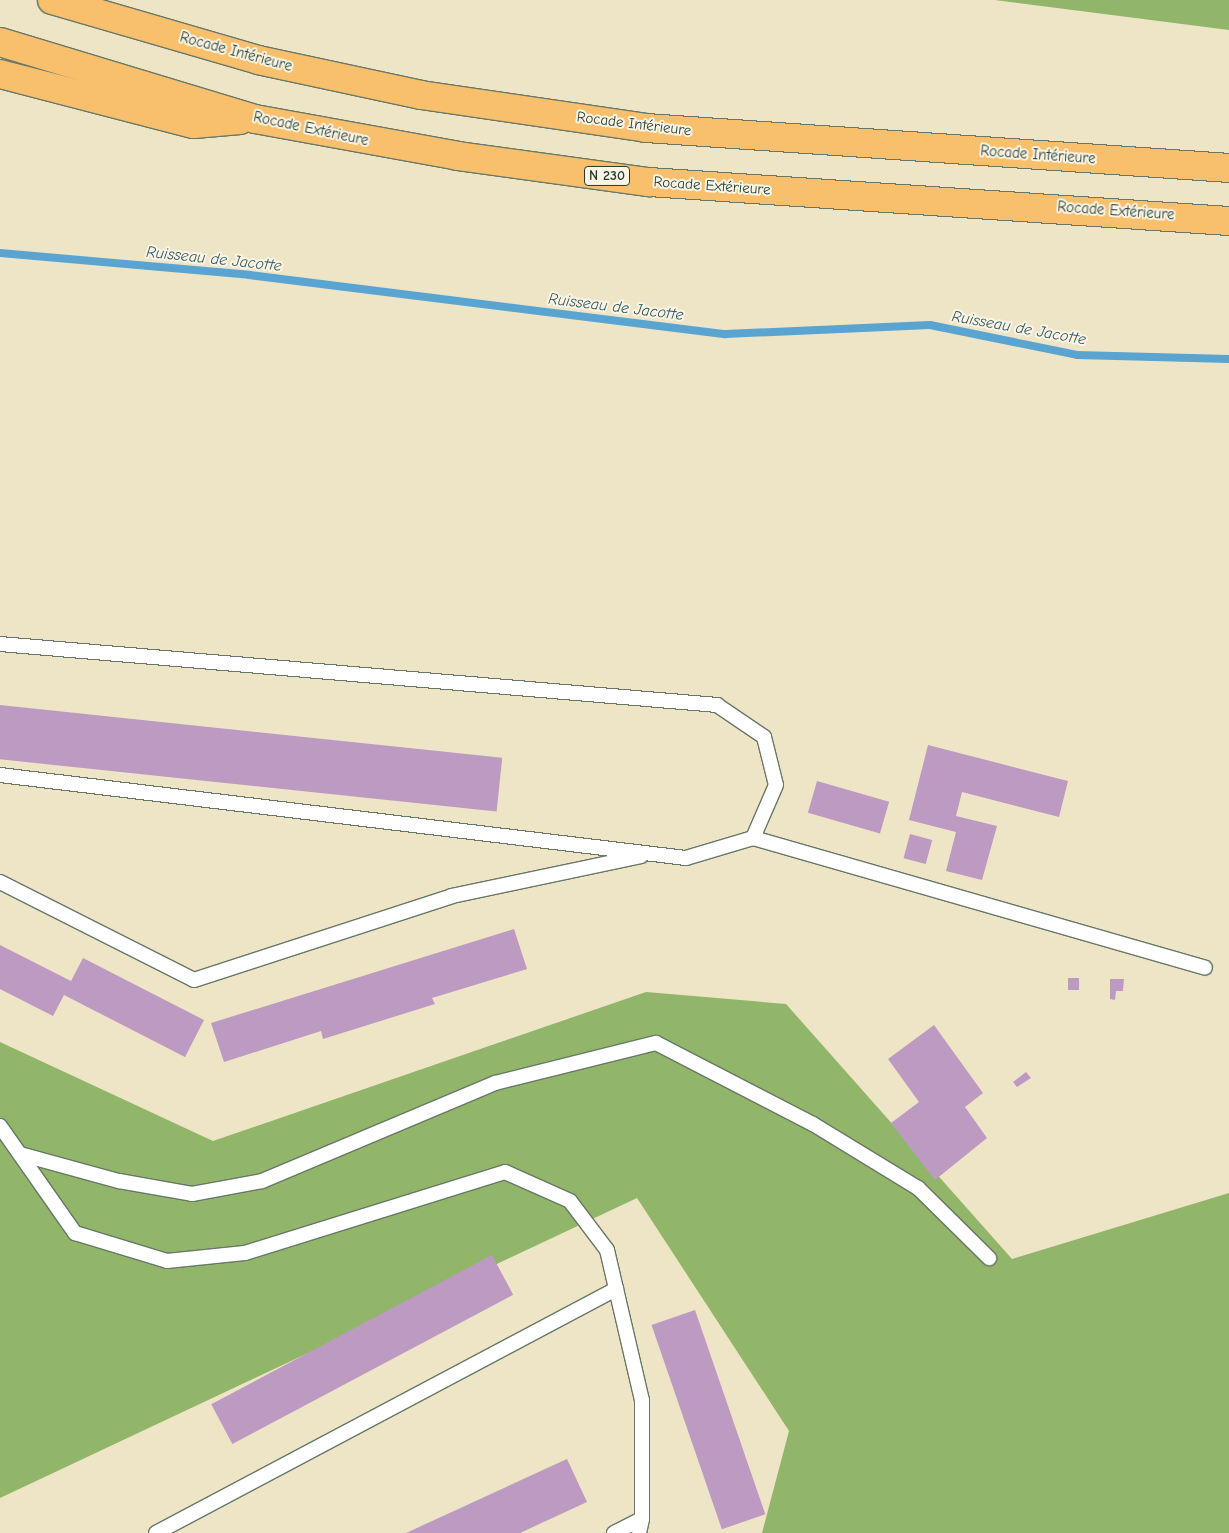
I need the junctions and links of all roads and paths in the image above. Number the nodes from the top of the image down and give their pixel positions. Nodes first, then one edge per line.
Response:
1 (52, 0) edge
2 (0, 42) edge
3 (0, 74) edge
4 (255, 118) junction
5 (1229, 168) edge
6 (1229, 221) edge
7 (0, 644) edge
8 (0, 775) edge
9 (753, 838) junction
10 (648, 854) junction
11 (0, 882) edge
12 (1205, 968) dead end
13 (0, 1126) edge
14 (20, 1154) junction
15 (988, 1258) dead end
16 (616, 1289) junction
17 (642, 1519) junction
18 (156, 1533) edge
19 (614, 1533) edge
20 (639, 1533) edge

1 - 5 highway, Rocade Intérieure
2 - 4 highway, Rocade Extérieure / N 230
3 - 4 highway
4 - 6 highway, Rocade Extérieure / N 230
7 - 9 lane
8 - 10 lane
9 - 10 lane
9 - 12 lane
10 - 11 lane
13 - 14 lane
14 - 15 lane
14 - 16 lane
16 - 17 lane
16 - 18 lane
17 - 19 lane
17 - 20 lane

